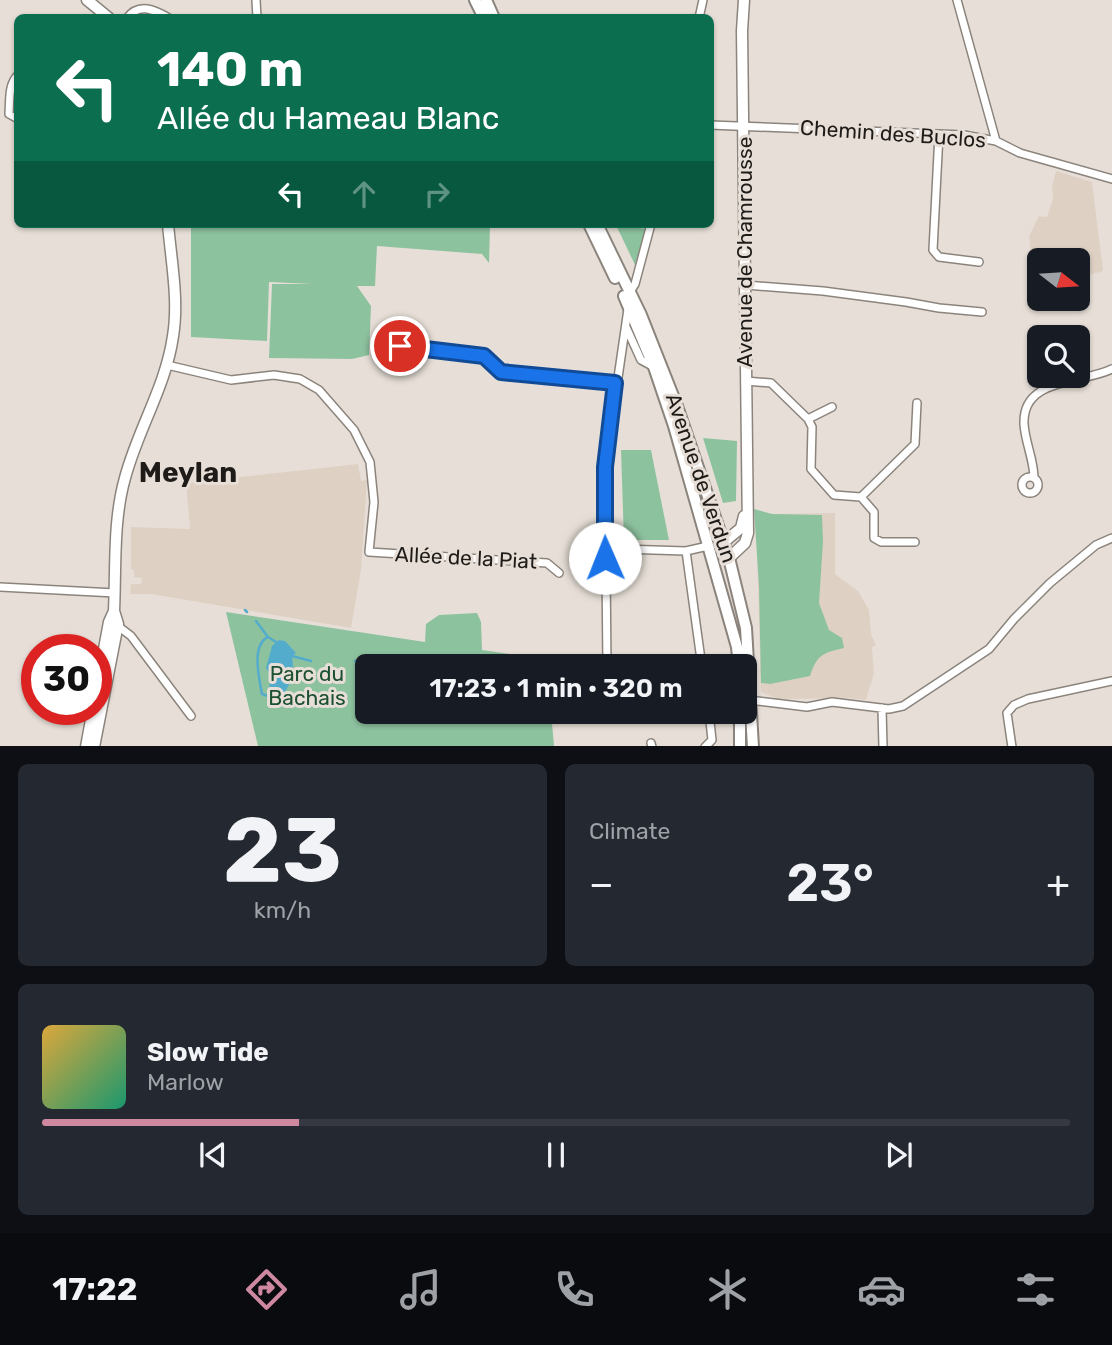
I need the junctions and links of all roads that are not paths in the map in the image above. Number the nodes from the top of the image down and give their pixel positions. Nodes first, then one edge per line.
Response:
1 (87, 0) edge
2 (744, 0) edge
3 (957, 0) edge
4 (105, 14) edge
5 (131, 14) edge
6 (162, 14) edge
7 (14, 78) edge
8 (14, 117) edge
9 (714, 125) edge
10 (744, 125) junction
11 (939, 134) junction
12 (996, 141) junction
13 (1112, 179) edge
14 (168, 228) edge
15 (591, 228) edge
16 (599, 228) edge
17 (650, 228) edge
18 (979, 262) dead end
19 (746, 285) junction
20 (630, 292) junction
21 (628, 304) junction
22 (982, 312) dead end
23 (626, 326) junction
24 (400, 346) dead end
25 (167, 365) junction
26 (654, 367) junction
27 (1112, 369) edge
28 (745, 381) junction
29 (615, 383) junction
30 (917, 403) dead end
31 (832, 407) dead end
32 (808, 419) junction
33 (1034, 478) dead end
34 (861, 497) junction
35 (747, 505) junction
36 (604, 536) junction
37 (1112, 538) edge
38 (915, 541) dead end
39 (724, 542) junction
40 (689, 551) junction
41 (709, 551) junction
42 (729, 558) junction
43 (559, 573) dead end
44 (0, 587) edge
45 (115, 593) junction
46 (114, 623) junction
47 (111, 634) edge
48 (607, 654) edge
49 (701, 654) edge
50 (738, 654) edge
51 (747, 654) edge
52 (1112, 681) edge
53 (757, 701) edge
54 (882, 708) junction
55 (191, 716) dead end
56 (710, 724) edge
57 (740, 724) edge
58 (751, 724) edge
59 (90, 725) edge
60 (86, 746) edge
61 (93, 746) edge
62 (706, 746) edge
63 (740, 746) edge
64 (753, 746) edge
65 (883, 746) edge
66 (1012, 746) edge

1 - 4 street
2 - 10 street, Avenue de Chamrousse
3 - 12 street
5 - 6 street
7 - 8 street
9 - 10 street, Chemin des Buclos
10 - 11 street, Chemin des Buclos
10 - 19 street, Avenue de Chamrousse
11 - 12 street, Chemin des Buclos
11 - 18 street
12 - 13 street, Chemin des Buclos
14 - 25 street
15 - 21 main road, Avenue de Verdun
16 - 20 main road, Avenue de Verdun
17 - 20 street
19 - 22 street
19 - 28 street, Avenue de Chamrousse
20 - 39 main road, Avenue de Verdun
21 - 23 street
21 - 26 main road, Avenue de Verdun
23 - 26 street
23 - 29 street
24 - 29 street
25 - 43 street, Allée de la Piat
25 - 45 street
26 - 41 main road, Avenue de Verdun
27 - 33 street
28 - 32 street
28 - 35 street, Avenue de Chamrousse
29 - 36 street
30 - 34 street
31 - 32 street
32 - 34 street
34 - 38 street
35 - 39 street, Avenue de Chamrousse
35 - 42 street, Avenue de Chamrousse
36 - 40 street
36 - 48 street
37 - 54 street
39 - 41 main road
39 - 42 main road, Avenue de Verdun
40 - 41 street
40 - 49 street
41 - 42 main road
41 - 50 main road, Avenue de Verdun
42 - 51 main road, Avenue de Verdun
44 - 45 street
45 - 46 street
46 - 47 street
46 - 55 street
46 - 61 street
52 - 66 street
53 - 54 street
54 - 65 street
56 - 62 street
57 - 63 main road
58 - 64 main road, Avenue de Verdun
59 - 60 street

